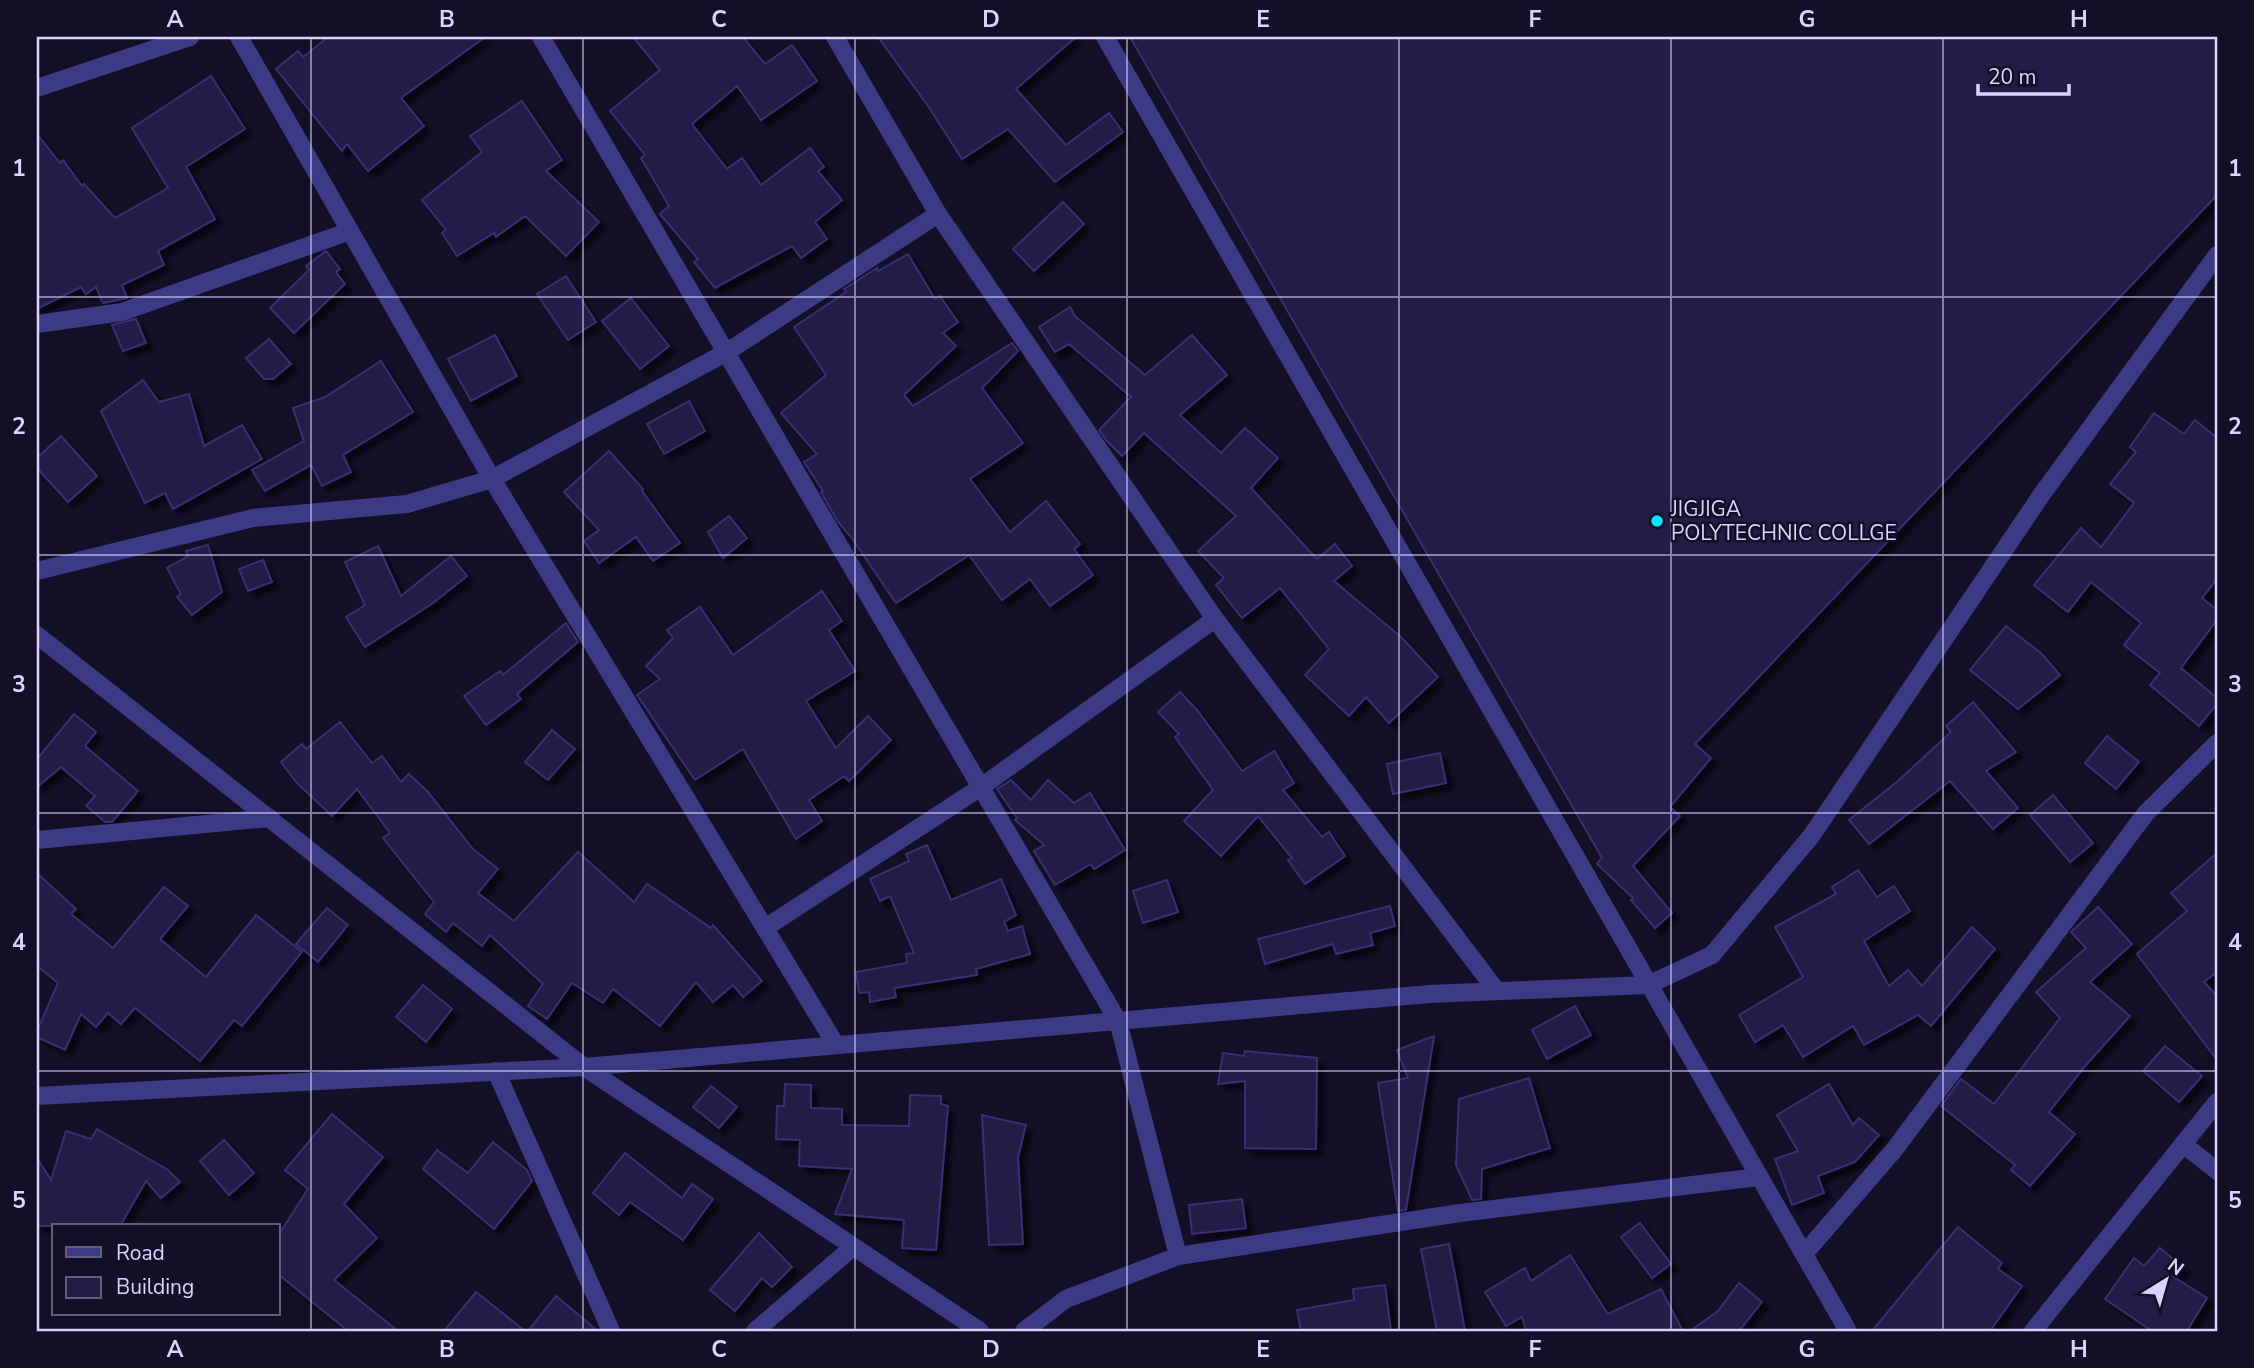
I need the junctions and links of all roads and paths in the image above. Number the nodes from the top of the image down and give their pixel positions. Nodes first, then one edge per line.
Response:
1 (190, 37) edge
2 (239, 37) edge
3 (541, 37) edge
4 (835, 37) edge
5 (1105, 37) edge
6 (37, 88) edge
7 (938, 214) junction
8 (350, 231) junction
9 (2217, 255) edge
10 (37, 324) edge
11 (726, 352) junction
12 (492, 479) junction
13 (37, 571) edge
14 (1215, 619) junction
15 (37, 635) edge
16 (2217, 743) edge
17 (981, 787) junction
18 (270, 818) junction
19 (37, 840) edge
20 (765, 928) junction
21 (1648, 985) junction
22 (1496, 990) junction
23 (1118, 1021) junction
24 (836, 1045) junction
25 (584, 1067) junction
26 (496, 1071) junction
27 (37, 1096) edge
28 (2217, 1102) edge
29 (2183, 1144) junction
30 (2217, 1171) edge
31 (1759, 1177) junction
32 (853, 1247) junction
33 (1804, 1254) junction
34 (1178, 1256) junction
35 (611, 1331) edge
36 (755, 1331) edge
37 (981, 1331) edge
38 (1024, 1331) edge
39 (1848, 1331) edge
40 (2033, 1331) edge

1 - 6 street
2 - 8 street
3 - 11 street
4 - 7 street
5 - 21 street
7 - 11 street
7 - 14 street
8 - 10 street
8 - 12 street
9 - 21 street
11 - 12 street
11 - 17 street
12 - 13 street
12 - 20 street
14 - 17 street
14 - 22 street
15 - 18 street
16 - 33 street
17 - 20 street
17 - 23 street
18 - 19 street
18 - 25 street
20 - 24 street
21 - 22 street
21 - 31 street
22 - 23 street
23 - 24 street
23 - 34 street
24 - 25 street
25 - 26 street
25 - 32 street
26 - 27 street
26 - 35 street
28 - 29 street
29 - 30 street
29 - 40 street
31 - 33 street
31 - 34 street
32 - 36 street
32 - 37 street
33 - 39 street
34 - 38 street

